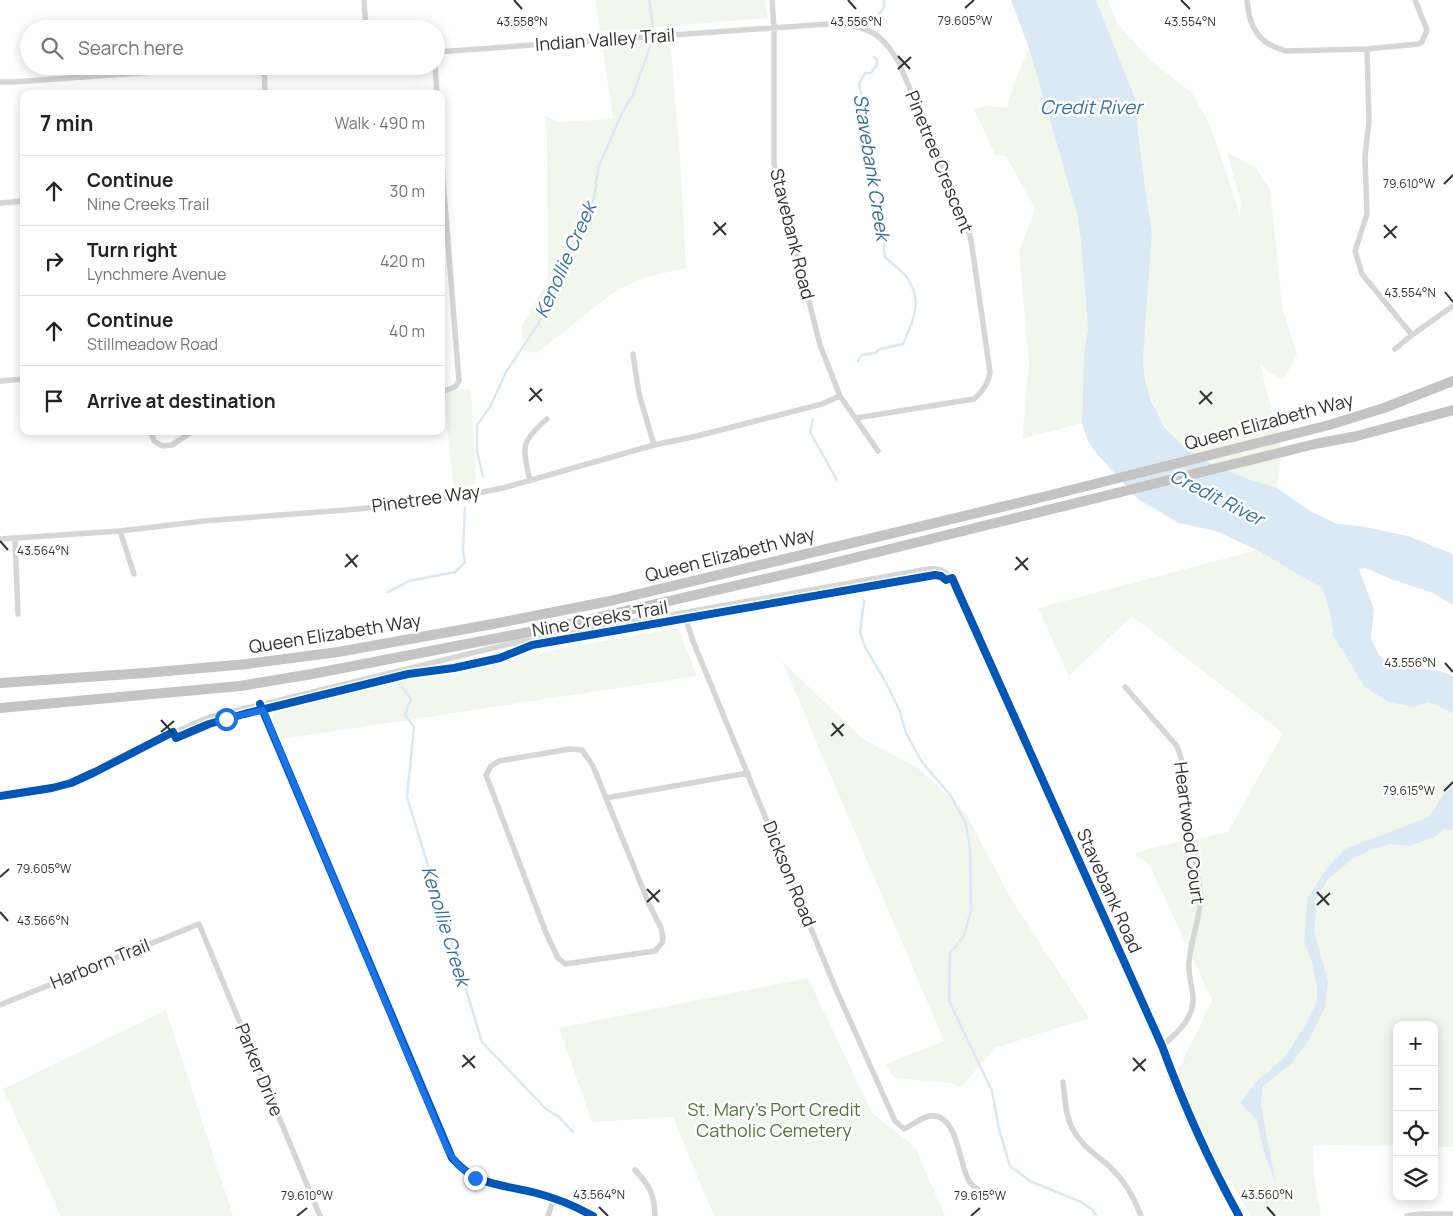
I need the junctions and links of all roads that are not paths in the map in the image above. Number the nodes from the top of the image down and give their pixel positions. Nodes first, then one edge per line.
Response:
1 (364, 0) edge
2 (772, 0) edge
3 (1247, 0) edge
4 (1415, 0) edge
5 (365, 20) edge
6 (774, 28) junction
7 (1367, 49) junction
8 (445, 51) edge
9 (117, 75) edge
10 (264, 75) edge
11 (435, 75) edge
12 (0, 82) edge
13 (265, 90) edge
14 (437, 90) edge
15 (20, 201) edge
16 (0, 203) edge
17 (445, 204) edge
18 (1453, 306) edge
19 (1412, 335) junction
20 (1395, 349) dead end
21 (633, 354) dead end
22 (20, 379) edge
23 (0, 381) edge
24 (1453, 381) edge
25 (445, 391) edge
26 (840, 396) junction
27 (1453, 410) edge
28 (856, 418) junction
29 (546, 419) dead end
30 (152, 435) edge
31 (187, 435) edge
32 (654, 445) junction
33 (878, 451) dead end
34 (530, 481) junction
35 (120, 531) junction
36 (15, 539) junction
37 (0, 540) edge
38 (134, 574) dead end
39 (684, 613) junction
40 (18, 614) dead end
41 (0, 683) edge
42 (1125, 687) dead end
43 (260, 704) junction
44 (0, 708) edge
45 (748, 773) junction
46 (0, 796) edge
47 (606, 798) junction
48 (199, 924) joint
49 (0, 1005) edge
50 (1162, 1046) junction
51 (1063, 1082) dead end
52 (635, 1170) dead end
53 (990, 1197) dead end
54 (554, 1198) junction
55 (1453, 1214) edge
56 (320, 1216) edge
57 (548, 1216) edge
58 (593, 1216) edge
59 (655, 1216) edge
60 (1141, 1216) edge
61 (1239, 1216) edge
62 (1407, 1216) edge

1 - 5 street
2 - 6 street, Stavebank Road
3 - 7 street
4 - 7 street
6 - 8 street, Indian Valley Trail
6 - 26 street, Stavebank Road
6 - 28 street, Pinetree Crescent
7 - 19 street
9 - 12 street
10 - 13 street
11 - 14 street
15 - 16 street
17 - 25 street
18 - 19 street
19 - 20 street
21 - 32 street
22 - 23 street
24 - 41 highway, Queen Elizabeth Way
26 - 28 street, Stavebank Road
26 - 32 street, Pinetree Way
27 - 44 highway, Queen Elizabeth Way
28 - 33 street, Stavebank Road
29 - 34 street
30 - 31 street
32 - 34 street, Pinetree Way
34 - 35 street, Pinetree Way
35 - 36 street, Pinetree Way
35 - 38 street
36 - 37 street, Pinetree Way
36 - 40 street
39 - 43 street
39 - 45 street, Dickson Road
39 - 50 street, Stavebank Road
42 - 50 street, Heartwood Court
43 - 46 street
43 - 54 street
45 - 47 street
45 - 53 street, Dickson Road
47 - 47 street
48 - 49 street, Harborn Trail
48 - 56 street, Parker Drive
50 - 61 street, Stavebank Road
51 - 60 street
52 - 59 street
54 - 57 street
54 - 58 street
55 - 62 street

